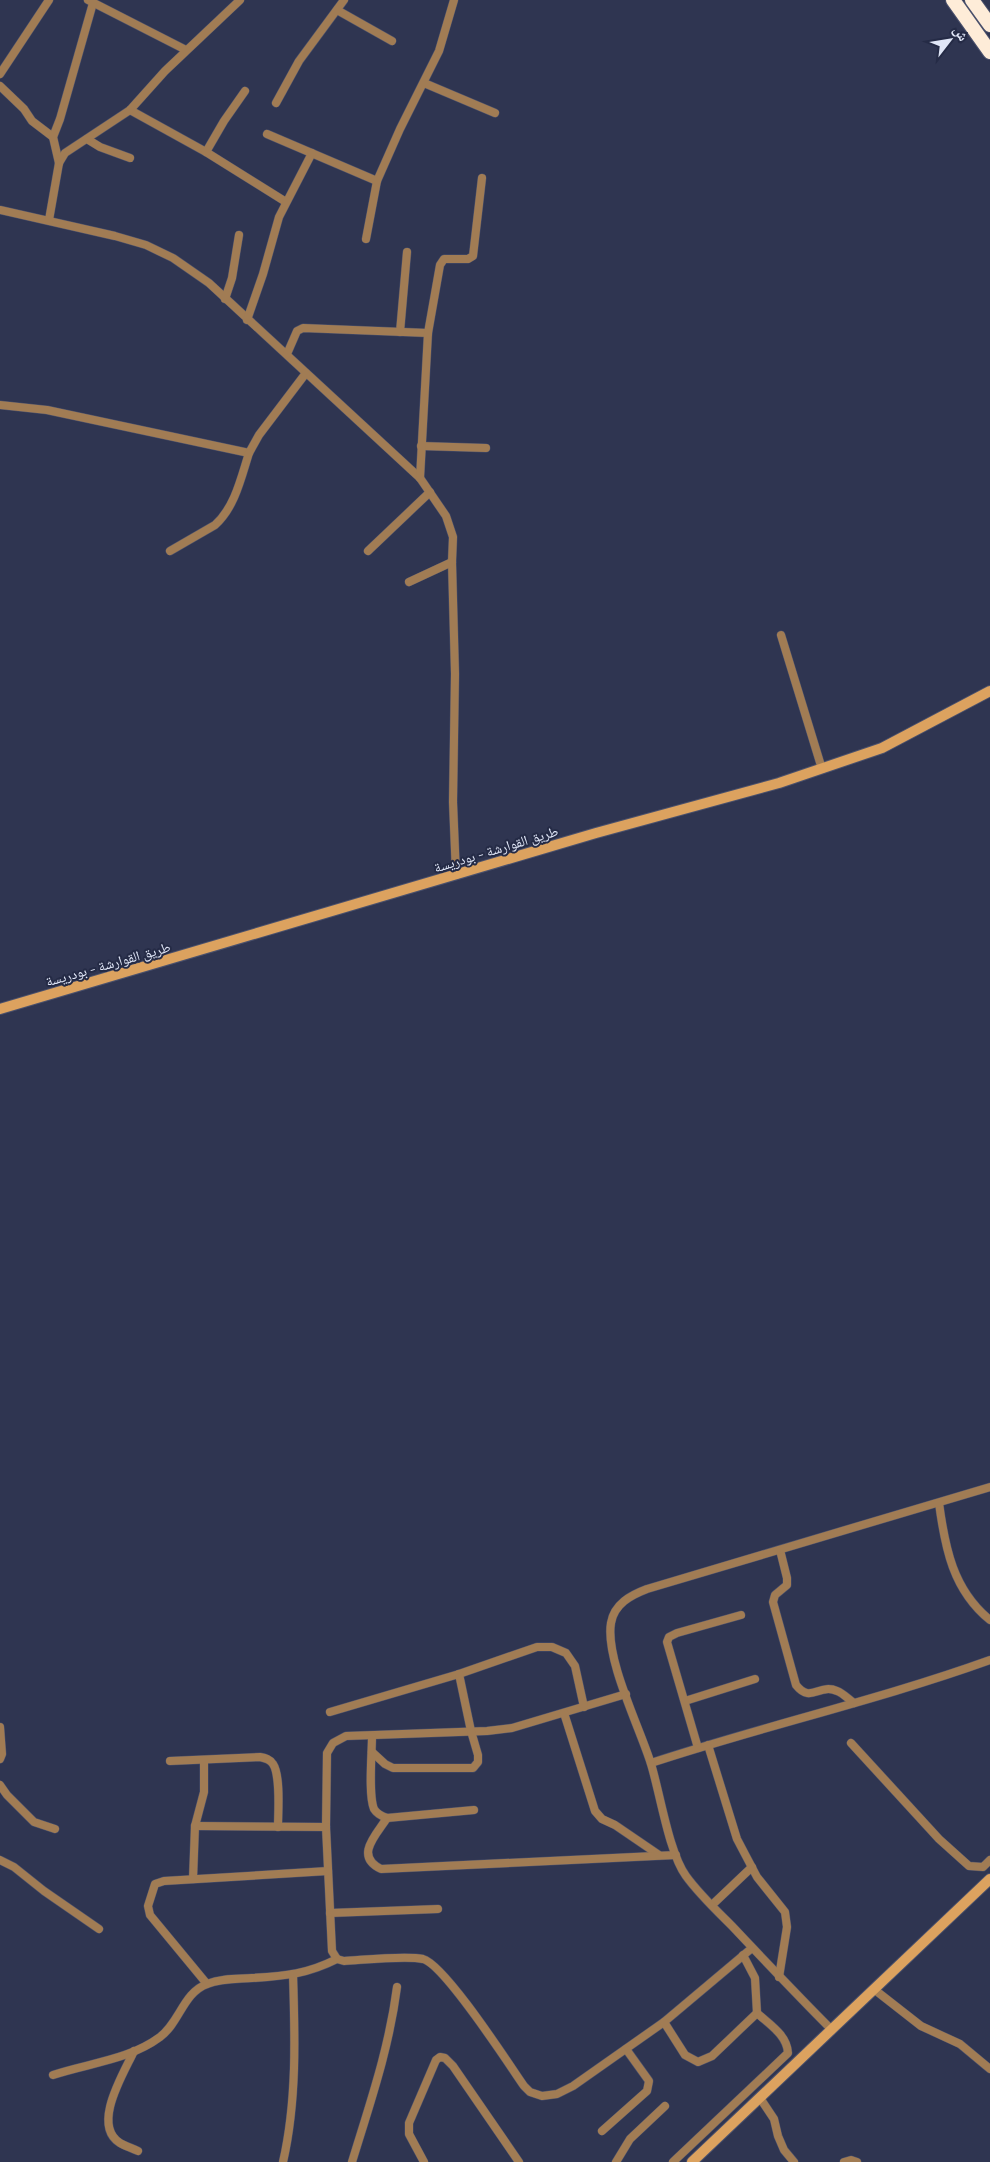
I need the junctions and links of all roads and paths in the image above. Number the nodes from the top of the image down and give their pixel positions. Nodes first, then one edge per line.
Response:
1 (49, 0) edge
2 (240, 0) edge
3 (344, 0) edge
4 (953, 0) edge
5 (972, 0) edge
6 (90, 1) edge
7 (451, 1) edge
8 (337, 10) junction
9 (990, 25) edge
10 (392, 41) dead end
11 (186, 50) junction
12 (990, 52) edge
13 (0, 74) edge
14 (424, 83) junction
15 (0, 86) edge
16 (245, 91) dead end
17 (276, 103) dead end
18 (130, 110) junction
19 (495, 113) dead end
20 (267, 134) dead end
21 (53, 137) junction
22 (88, 139) junction
23 (206, 152) junction
24 (312, 153) junction
25 (130, 158) dead end
26 (58, 163) junction
27 (482, 178) dead end
28 (377, 181) junction
29 (286, 202) junction
30 (0, 210) edge
31 (49, 220) junction
32 (239, 235) dead end
33 (366, 239) dead end
34 (407, 252) dead end
35 (225, 299) junction
36 (247, 320) junction
37 (400, 332) junction
38 (428, 333) junction
39 (287, 354) junction
40 (306, 373) junction
41 (0, 406) edge
42 (421, 446) junction
43 (486, 448) dead end
44 (249, 454) junction
45 (420, 478) junction
46 (430, 492) junction
47 (170, 550) dead end
48 (368, 552) dead end
49 (452, 562) junction
50 (409, 582) dead end
51 (781, 635) dead end
52 (990, 691) edge
53 (822, 769) junction
54 (456, 875) junction
55 (0, 1009) edge
56 (990, 1487) edge
57 (939, 1503) junction
58 (780, 1550) junction
59 (741, 1615) dead end
60 (990, 1620) edge
61 (990, 1660) edge
62 (459, 1674) junction
63 (755, 1679) dead end
64 (626, 1694) junction
65 (685, 1701) junction
66 (854, 1703) junction
67 (584, 1707) junction
68 (330, 1712) dead end
69 (564, 1713) junction
70 (0, 1727) edge
71 (471, 1731) junction
72 (372, 1736) junction
73 (850, 1743) dead end
74 (708, 1745) junction
75 (698, 1748) junction
76 (372, 1752) junction
77 (0, 1759) edge
78 (204, 1760) junction
79 (170, 1761) dead end
80 (651, 1763) junction
81 (0, 1785) edge
82 (474, 1810) dead end
83 (386, 1818) junction
84 (195, 1826) junction
85 (278, 1827) junction
86 (326, 1827) junction
87 (55, 1829) dead end
88 (660, 1855) junction
89 (676, 1855) junction
90 (0, 1860) edge
91 (990, 1860) edge
92 (752, 1867) junction
93 (328, 1871) junction
94 (193, 1879) junction
95 (990, 1879) edge
96 (712, 1906) junction
97 (438, 1909) dead end
98 (330, 1913) junction
99 (99, 1929) dead end
100 (752, 1948) junction
101 (744, 1955) junction
102 (337, 1959) junction
103 (293, 1974) junction
104 (779, 1977) junction
105 (207, 1984) junction
106 (397, 1987) dead end
107 (875, 1990) junction
108 (757, 2013) junction
109 (664, 2022) junction
110 (832, 2030) junction
111 (626, 2049) junction
112 (134, 2051) junction
113 (990, 2069) edge
114 (53, 2075) dead end
115 (760, 2098) junction
116 (665, 2106) dead end
117 (602, 2131) dead end
118 (693, 2144) junction
119 (138, 2151) dead end
120 (701, 2153) junction
121 (283, 2162) edge
122 (352, 2162) edge
123 (424, 2162) edge
124 (519, 2162) edge
125 (616, 2162) edge
126 (673, 2162) edge
127 (692, 2162) edge
128 (794, 2162) edge
129 (844, 2162) edge
130 (857, 2162) edge

1 - 13 street
2 - 11 street
3 - 8 street
4 - 12 highway
5 - 9 highway
6 - 11 street
6 - 21 street
7 - 14 street
8 - 10 street
8 - 17 street
11 - 18 street
14 - 19 street
14 - 28 street
15 - 21 street
16 - 23 street
18 - 22 street
18 - 23 street
20 - 24 street
21 - 26 street
22 - 25 street
22 - 26 street
23 - 29 street
24 - 28 street
24 - 29 street
26 - 31 street
27 - 38 street
28 - 33 street
29 - 36 street
30 - 31 street
31 - 35 street
32 - 35 street
34 - 37 street
35 - 36 street
36 - 39 street
37 - 38 street
37 - 39 street
38 - 42 street
39 - 40 street
40 - 44 street
40 - 45 street
41 - 44 street
42 - 43 street
42 - 45 street
44 - 47 street
45 - 46 street
46 - 48 street
46 - 49 street
49 - 50 street
49 - 54 street
51 - 53 street
52 - 53 main road, طريق القوارشة - بودريسة
53 - 54 main road, طريق القوارشة - بودريسة
54 - 55 main road, طريق القوارشة - بودريسة
56 - 57 street
57 - 58 street
57 - 60 street
58 - 64 street
58 - 66 street
59 - 65 street
61 - 66 street
62 - 67 street
62 - 68 street
62 - 71 street
63 - 65 street
64 - 67 street
64 - 80 street
65 - 75 street
66 - 74 street
67 - 69 street
69 - 71 street
69 - 88 street
70 - 77 street
71 - 72 street
71 - 76 street
72 - 76 street
72 - 86 street
73 - 91 street
74 - 75 street
74 - 92 street
75 - 80 street
76 - 83 street
78 - 79 street
78 - 84 street
78 - 85 street
80 - 89 street
81 - 87 street
82 - 83 street
83 - 88 street
84 - 85 street
84 - 94 street
85 - 86 street
86 - 93 street
88 - 89 street
89 - 96 street
90 - 99 street
92 - 96 street
92 - 104 street
93 - 94 street
93 - 98 street
94 - 105 street
95 - 107 main road
96 - 100 street
97 - 98 street
98 - 102 street
100 - 101 street
100 - 104 street
101 - 108 street
101 - 109 street
102 - 103 street
102 - 111 street
103 - 105 street
103 - 121 street
104 - 110 street
105 - 112 street
106 - 122 street
107 - 110 main road
107 - 113 street
108 - 109 street
108 - 118 street
109 - 111 street
110 - 115 main road
111 - 117 street
112 - 114 street
112 - 119 street
115 - 120 main road
115 - 128 street
116 - 125 street
118 - 120 street
118 - 126 street
120 - 127 main road
123 - 124 street
129 - 130 street

